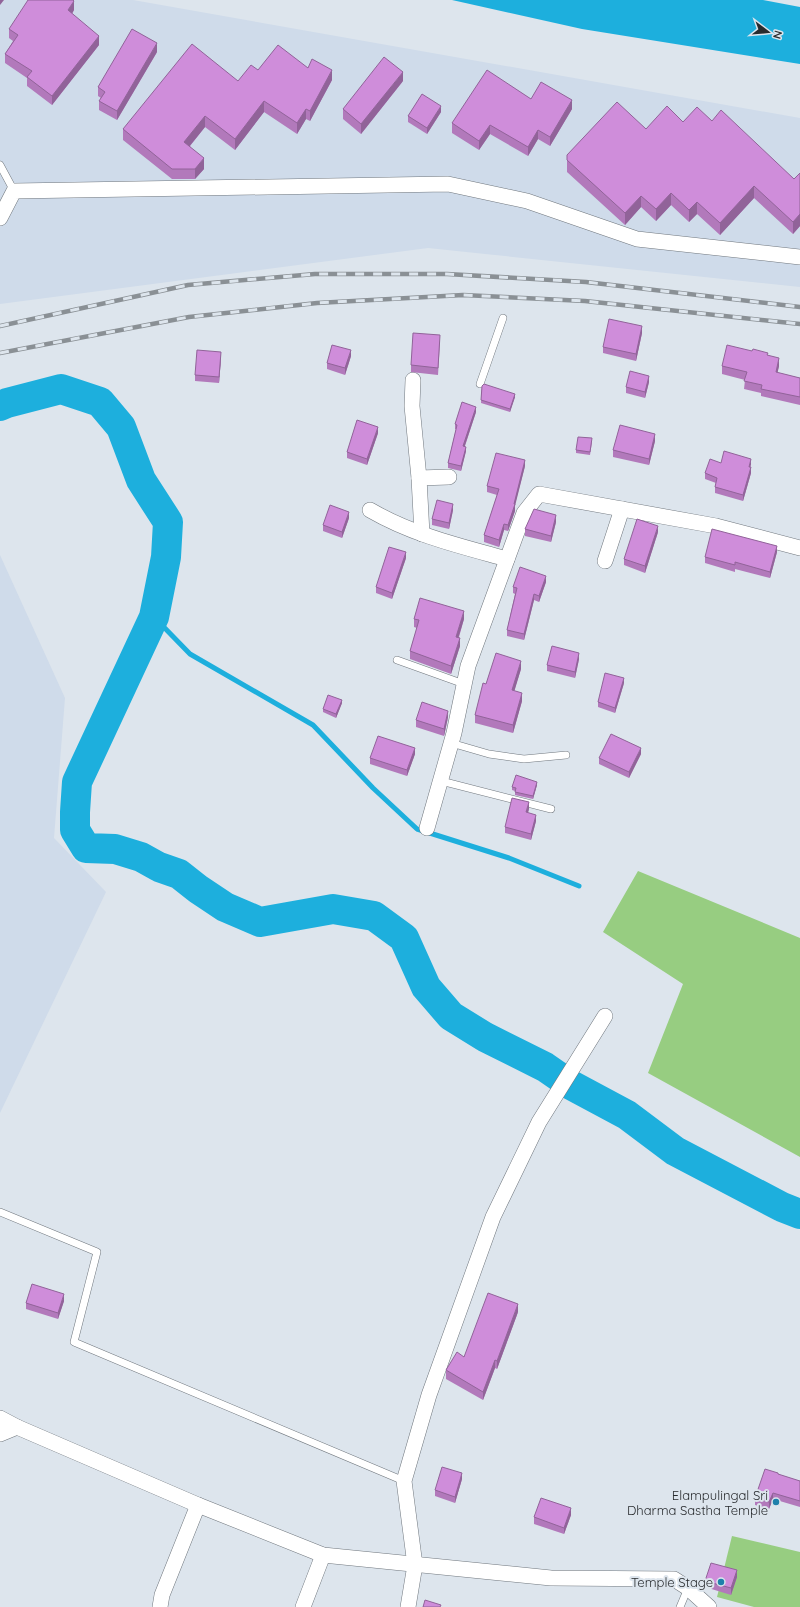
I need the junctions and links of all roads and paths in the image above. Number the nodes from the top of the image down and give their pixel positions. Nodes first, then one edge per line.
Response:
1 (0, 165) edge
2 (14, 191) junction
3 (0, 218) edge
4 (800, 257) edge
5 (503, 318) dead end
6 (412, 380) dead end
7 (480, 384) dead end
8 (419, 478) junction
9 (449, 478) dead end
10 (622, 509) junction
11 (370, 510) dead end
12 (422, 534) junction
13 (800, 548) edge
14 (507, 559) junction
15 (605, 561) dead end
16 (397, 660) dead end
17 (464, 684) junction
18 (451, 743) junction
19 (566, 755) dead end
20 (441, 781) junction
21 (551, 809) dead end
22 (427, 828) dead end
23 (605, 1016) dead end
24 (0, 1212) edge
25 (0, 1418) edge
26 (17, 1426) junction
27 (0, 1434) edge
28 (404, 1480) junction
29 (198, 1505) junction
30 (323, 1555) junction
31 (415, 1565) junction
32 (688, 1588) junction
33 (160, 1607) edge
34 (303, 1607) edge
35 (408, 1607) edge
36 (680, 1607) edge
37 (709, 1607) edge

1 - 2 lane
2 - 3 street
2 - 4 street
5 - 7 lane
6 - 8 street
8 - 9 street
8 - 12 street
10 - 13 street
10 - 14 street
10 - 15 street
11 - 12 street
12 - 14 street
14 - 17 street
16 - 17 lane
17 - 18 street
18 - 19 lane
18 - 20 street
20 - 21 lane
20 - 22 street
23 - 28 street
24 - 28 lane
25 - 26 street
26 - 27 street
26 - 29 street
28 - 31 street
29 - 30 street
29 - 33 street
30 - 31 street
30 - 34 street
31 - 32 street
31 - 35 street
32 - 36 lane
32 - 37 street

